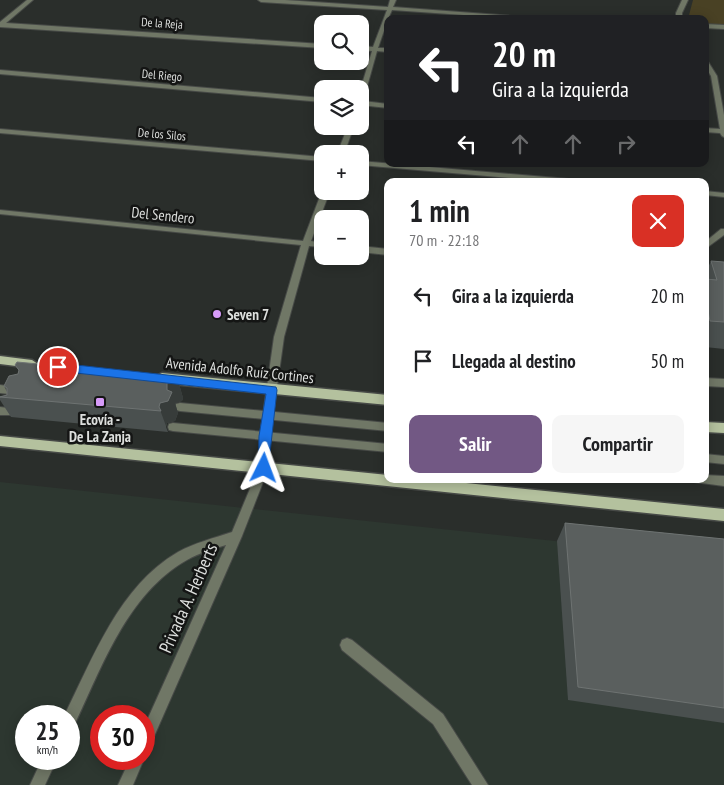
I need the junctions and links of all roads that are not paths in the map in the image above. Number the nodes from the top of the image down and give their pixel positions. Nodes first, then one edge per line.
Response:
1 (30, 0) edge
2 (261, 0) edge
3 (393, 0) edge
4 (685, 0) edge
5 (390, 9) junction
6 (388, 15) edge
7 (485, 15) edge
8 (679, 15) edge
9 (0, 24) edge
10 (384, 25) edge
11 (709, 26) edge
12 (724, 28) edge
13 (314, 45) edge
14 (369, 49) edge
15 (375, 49) junction
16 (384, 50) edge
17 (709, 68) edge
18 (0, 72) edge
19 (709, 75) edge
20 (714, 76) junction
21 (366, 80) edge
22 (314, 99) edge
23 (369, 104) edge
24 (384, 106) edge
25 (0, 131) edge
26 (709, 131) edge
27 (724, 133) edge
28 (314, 159) edge
29 (369, 164) edge
30 (384, 165) edge
31 (406, 167) edge
32 (534, 178) edge
33 (709, 193) edge
34 (724, 195) edge
35 (323, 200) edge
36 (0, 212) edge
37 (724, 231) edge
38 (709, 243) edge
39 (306, 244) junction
40 (314, 244) edge
41 (369, 250) edge
42 (384, 252) edge
43 (0, 360) edge
44 (48, 366) edge
45 (146, 376) edge
46 (709, 382) edge
47 (724, 383) edge
48 (0, 389) edge
49 (272, 390) junction
50 (24, 392) edge
51 (384, 400) edge
52 (180, 407) dead end
53 (0, 411) edge
54 (14, 412) edge
55 (269, 416) junction
56 (709, 426) edge
57 (173, 427) dead end
58 (384, 427) edge
59 (724, 428) edge
60 (265, 436) junction
61 (0, 441) edge
62 (384, 448) edge
63 (709, 458) edge
64 (724, 460) edge
65 (264, 468) junction
66 (384, 480) edge
67 (709, 480) edge
68 (724, 481) edge
69 (414, 483) edge
70 (724, 514) edge
71 (236, 536) junction
72 (347, 645) dead end
73 (78, 705) edge
74 (155, 718) edge
75 (44, 770) edge
76 (132, 770) edge
77 (37, 785) edge
78 (125, 785) edge
79 (481, 785) edge

1 - 9 street
2 - 5 street
3 - 5 street
4 - 8 street
5 - 6 street
5 - 7 street
9 - 13 street, De la Reja
10 - 15 street
11 - 12 street
14 - 15 street
15 - 16 street
15 - 21 street
17 - 20 street
18 - 22 street, Del Riego
19 - 20 street
20 - 27 street
23 - 24 street
25 - 28 street, De los Silos
26 - 27 street
29 - 30 street
31 - 32 street
33 - 34 street
35 - 39 street
36 - 39 street, Del Sendero
37 - 38 street
39 - 40 street, Del Sendero
39 - 49 street
41 - 42 street
43 - 44 main road
45 - 49 main road, Avenida Adolfo Ruíz Cortines
46 - 47 street
48 - 50 street
49 - 51 main road, Avenida Adolfo Ruíz Cortines
49 - 55 street
52 - 55 street
53 - 54 street
55 - 58 street
55 - 60 street
56 - 59 main road
57 - 60 street
60 - 62 street
60 - 65 street
61 - 65 main road
63 - 64 street
65 - 66 main road
65 - 71 street, Privada A. Herberts
67 - 68 street
69 - 70 main road
71 - 73 street
71 - 74 street, Privada A. Herberts
72 - 79 street
75 - 77 street
76 - 78 street

